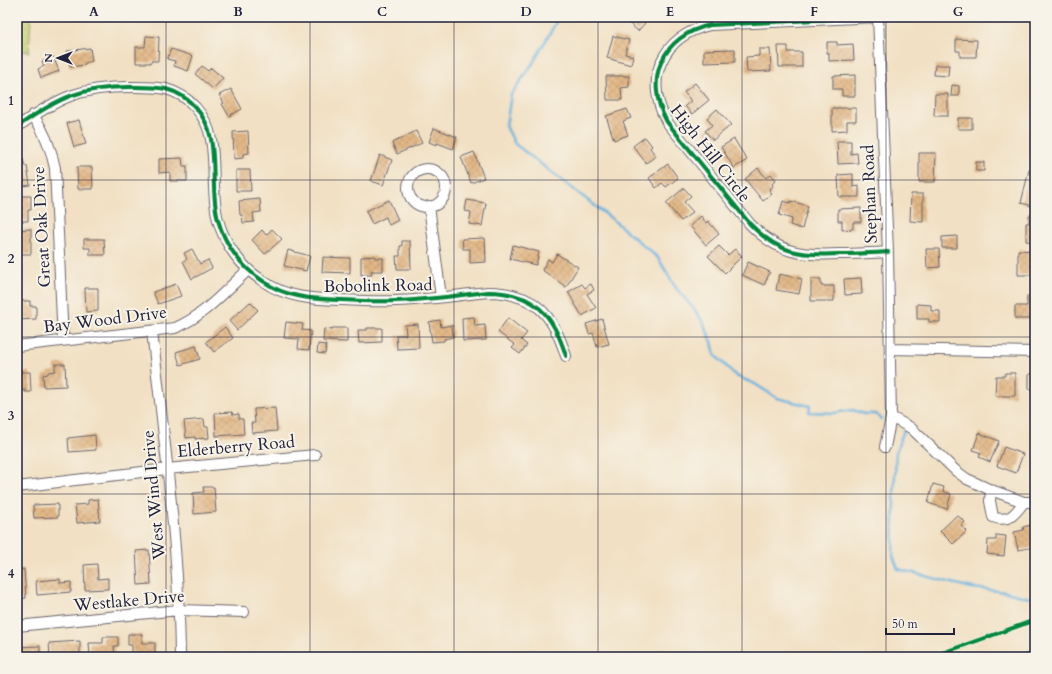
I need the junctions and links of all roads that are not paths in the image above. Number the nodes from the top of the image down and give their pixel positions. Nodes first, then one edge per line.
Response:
1 (878, 17) edge
2 (33, 115) junction
3 (17, 127) edge
4 (430, 206) dead end
5 (888, 252) junction
6 (248, 270) junction
7 (441, 297) junction
8 (152, 331) junction
9 (64, 341) junction
10 (17, 346) edge
11 (890, 349) junction
12 (1035, 352) edge
13 (566, 356) dead end
14 (891, 417) junction
15 (885, 447) dead end
16 (315, 455) dead end
17 (167, 469) junction
18 (17, 487) edge
19 (991, 490) junction
20 (1024, 502) junction
21 (1035, 502) edge
22 (180, 610) junction
23 (244, 612) dead end
24 (17, 626) edge
25 (180, 657) edge

1 - 5 street, Stephan Road
1 - 5 street, High Hill Circle
2 - 3 street, Bobolink Road
2 - 6 street, Bobolink Road
2 - 9 street, Great Oak Drive
4 - 7 street
5 - 11 street, Stephan Road
6 - 7 street, Bobolink Road
6 - 8 street, Bay Wood Drive
7 - 13 street, Bobolink Road
8 - 9 street, Bay Wood Drive
8 - 17 street, West Wind Drive
9 - 10 street, Bay Wood Drive
11 - 12 street
11 - 14 street, Stephan Road
14 - 15 street, Stephan Road
14 - 19 street
16 - 17 street, Elderberry Road
17 - 18 street, Elderberry Road
17 - 22 street, West Wind Drive
19 - 20 street
19 - 20 street
20 - 21 street
22 - 23 street, Westlake Drive
22 - 24 street, Westlake Drive
22 - 25 street, West Wind Drive

